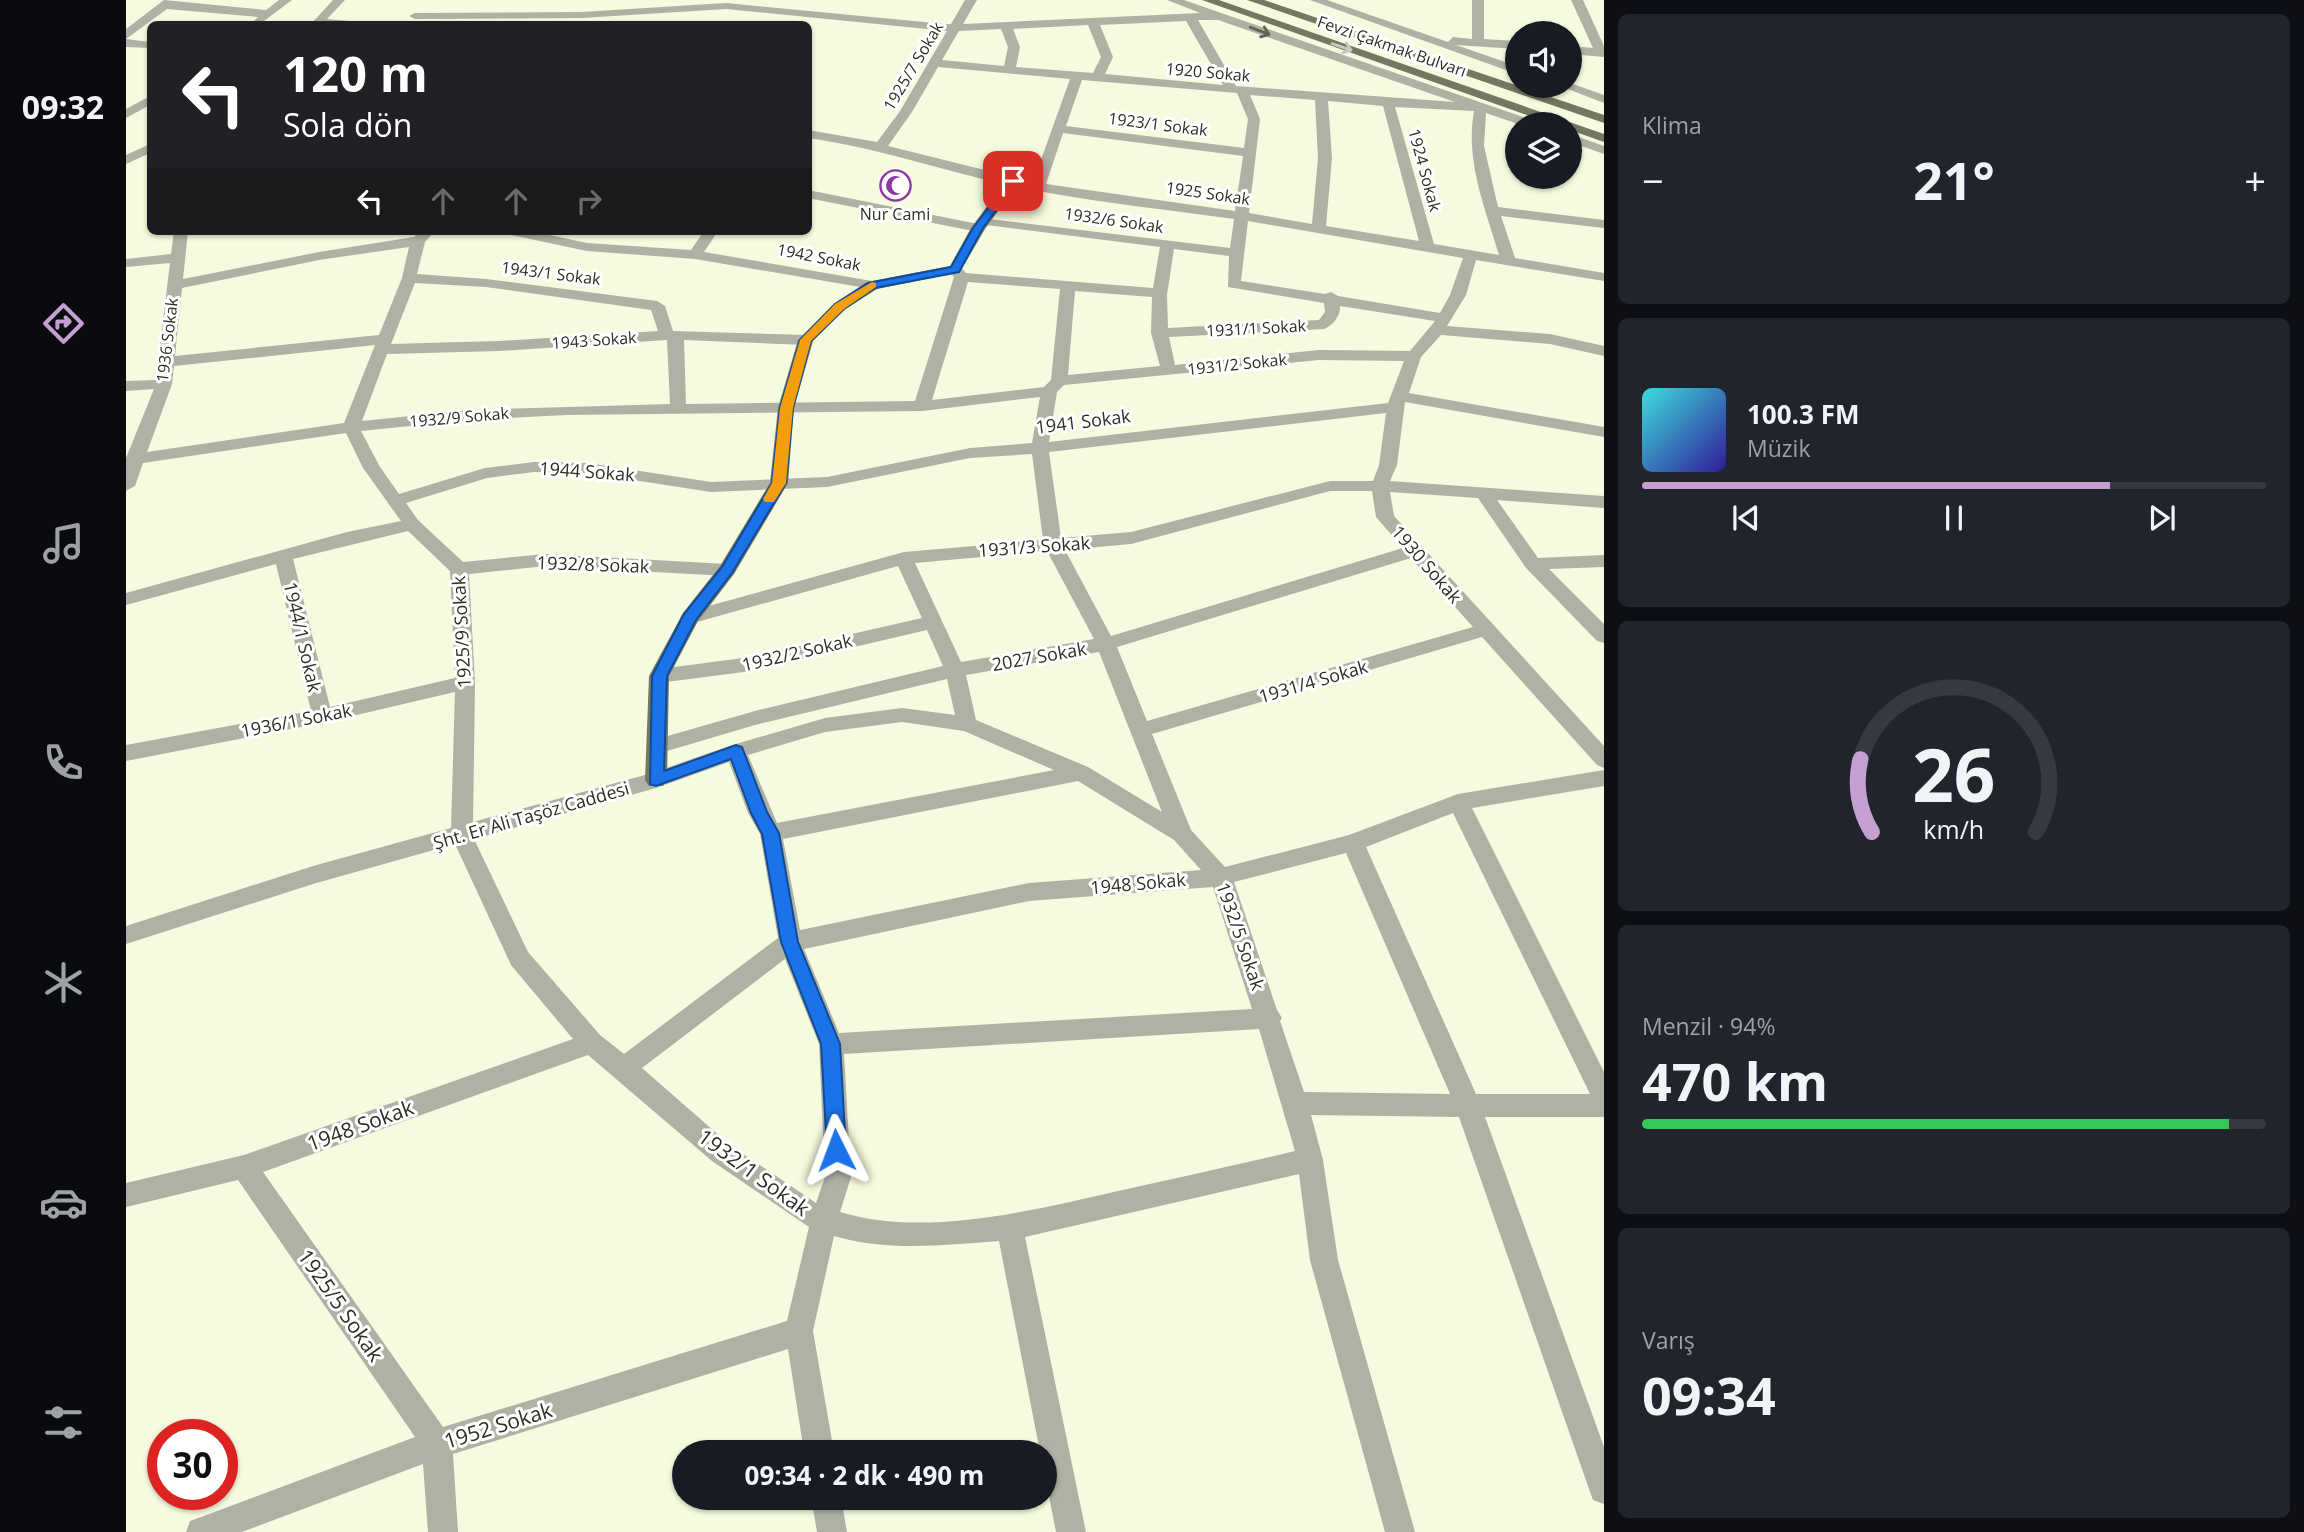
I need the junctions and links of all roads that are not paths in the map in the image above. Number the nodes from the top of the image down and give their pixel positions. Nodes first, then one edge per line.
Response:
1 (152, 0) edge
2 (286, 0) edge
3 (339, 0) edge
4 (428, 0) edge
5 (580, 0) edge
6 (971, 0) edge
7 (1173, 0) edge
8 (1208, 0) edge
9 (1253, 0) edge
10 (1285, 0) edge
11 (1478, 0) edge
12 (1577, 0) edge
13 (1320, 1) edge
14 (168, 2) edge
15 (726, 3) edge
16 (773, 9) junction
17 (270, 14) junction
18 (1220, 16) junction
19 (1190, 17) junction
20 (411, 20) edge
21 (479, 20) edge
22 (582, 20) edge
23 (149, 21) edge
24 (260, 21) edge
25 (320, 21) edge
26 (775, 21) edge
27 (1093, 22) junction
28 (1318, 22) junction
29 (147, 24) edge
30 (1006, 26) junction
31 (954, 28) junction
32 (1427, 39) junction
33 (1478, 42) junction
34 (128, 43) edge
35 (1505, 44) edge
36 (147, 45) edge
37 (1582, 51) edge
38 (1603, 53) edge
39 (933, 63) junction
40 (1505, 66) edge
41 (1009, 70) junction
42 (1077, 76) junction
43 (1097, 78) junction
44 (1237, 90) junction
45 (1582, 91) edge
46 (1321, 97) junction
47 (1604, 99) edge
48 (147, 102) edge
49 (1388, 103) junction
50 (1481, 107) junction
51 (1530, 112) edge
52 (126, 114) edge
53 (1505, 115) edge
54 (1604, 119) edge
55 (1060, 129) junction
56 (1582, 130) edge
57 (812, 135) edge
58 (1604, 138) edge
59 (1582, 142) edge
60 (880, 147) junction
61 (147, 150) edge
62 (1604, 150) edge
63 (1250, 153) junction
64 (126, 160) edge
65 (1013, 181) junction
66 (1038, 187) junction
67 (812, 195) edge
68 (1494, 211) junction
69 (1242, 216) junction
70 (982, 224) junction
71 (1604, 224) edge
72 (1319, 229) junction
73 (181, 235) edge
74 (552, 235) edge
75 (708, 235) edge
76 (423, 236) edge
77 (1167, 246) junction
78 (1427, 246) junction
79 (1237, 253) junction
80 (1471, 254) junction
81 (695, 255) junction
82 (178, 258) junction
83 (1508, 260) junction
84 (126, 263) edge
85 (958, 273) junction
86 (1604, 277) edge
87 (409, 278) junction
88 (174, 285) junction
89 (872, 285) junction
90 (1068, 286) junction
91 (1158, 293) junction
92 (1331, 297) junction
93 (1324, 324) junction
94 (1440, 324) junction
95 (1159, 333) junction
96 (671, 335) junction
97 (806, 340) junction
98 (383, 344) junction
99 (1604, 351) edge
100 (1319, 355) junction
101 (1414, 356) junction
102 (167, 362) junction
103 (1169, 372) junction
104 (164, 384) junction
105 (126, 386) edge
106 (1054, 386) junction
107 (1397, 401) junction
108 (922, 406) junction
109 (678, 408) junction
110 (786, 408) junction
111 (351, 427) junction
112 (1604, 432) edge
113 (1040, 448) junction
114 (128, 474) edge
115 (779, 483) junction
116 (1380, 486) junction
117 (1482, 493) junction
118 (398, 500) junction
119 (1604, 502) edge
120 (412, 524) junction
121 (1053, 545) junction
122 (1416, 550) junction
123 (284, 558) junction
124 (904, 558) junction
125 (1604, 561) edge
126 (1533, 564) junction
127 (459, 569) junction
128 (727, 570) junction
129 (126, 600) edge
130 (690, 618) junction
131 (934, 622) junction
132 (1484, 630) junction
133 (1604, 636) edge
134 (1106, 644) junction
135 (955, 670) junction
136 (659, 676) junction
137 (465, 683) junction
138 (322, 716) junction
139 (967, 724) junction
140 (1141, 730) junction
141 (657, 746) junction
142 (736, 751) junction
143 (126, 753) edge
144 (1604, 761) edge
145 (1081, 773) junction
146 (1604, 778) edge
147 (656, 780) junction
148 (1458, 802) junction
149 (771, 833) junction
150 (1182, 834) junction
151 (462, 836) junction
152 (1353, 843) junction
153 (1221, 877) junction
154 (126, 935) edge
155 (790, 942) junction
156 (1270, 1018) junction
157 (591, 1043) junction
158 (831, 1044) junction
159 (624, 1068) junction
160 (1604, 1098) edge
161 (1295, 1103) junction
162 (1467, 1103) junction
163 (1604, 1106) edge
164 (1310, 1160) junction
165 (243, 1167) junction
166 (126, 1195) edge
167 (824, 1220) junction
168 (1010, 1228) junction
169 (799, 1331) junction
170 (817, 1440) edge
171 (437, 1444) junction
172 (1604, 1489) edge
173 (828, 1510) edge
174 (201, 1532) edge
175 (443, 1532) edge
176 (832, 1532) edge
177 (1070, 1532) edge
178 (1400, 1532) edge

1 - 14 street
2 - 17 street
3 - 25 street
4 - 20 street
5 - 22 street
6 - 31 street, 1925/7 Sokak
7 - 18 street
8 -> 51 main road, Fevzi Çakmak Bulvarı
9 - 28 main road, Fevzi Çakmak Bulvarı
10 - 28 main road
11 - 33 street
12 - 38 street
13 - 32 street
14 - 17 street
14 - 23 street
15 - 16 street
15 - 22 street
16 - 26 street
16 - 31 street
17 - 24 street
18 - 19 street
18 -> 50 street
19 - 27 street
19 - 44 street
20 - 21 street
21 - 22 street
27 - 30 street
27 - 43 street
28 - 54 main road, Fevzi Çakmak Bulvarı
29 - 34 street
30 - 31 street
30 - 41 street
31 - 39 street, 1925/7 Sokak
32 - 33 street
32 - 40 street
33 - 35 street
34 - 36 street
37 - 38 street
39 - 41 street, 1920 Sokak
39 - 60 street, 1925/7 Sokak
41 - 42 street, 1920 Sokak
42 - 43 street, 1920 Sokak
42 - 55 street
43 - 44 street, 1920 Sokak
44 - 46 street, 1920 Sokak
44 - 63 street
45 - 47 street
46 - 49 street, 1920 Sokak
46 - 72 street
48 - 52 street
49 - 50 street, 1920 Sokak
49 - 78 street, 1924 Sokak
50 - 53 street
50 - 68 street
55 - 63 street, 1923/1 Sokak
55 - 66 street
56 - 58 main road
57 - 60 street, 1925 Sokak
59 - 62 street
60 - 65 street, 1925 Sokak
61 - 64 street
63 - 69 street
65 - 66 street, 1925 Sokak
65 - 70 main road
66 - 69 street, 1925 Sokak
67 - 70 street, 1932/6 Sokak
68 - 71 street
68 - 83 street
69 - 72 street, 1925 Sokak
69 - 79 street
70 - 77 street, 1932/6 Sokak
70 - 85 main road
72 - 78 street, 1925 Sokak
73 - 82 street, 1936 Sokak
74 - 81 street, 1942 Sokak
75 - 81 street
76 - 87 street
76 - 88 street
77 - 79 street, 1932/6 Sokak
77 - 91 street
78 - 80 street, 1925 Sokak
79 - 92 street
80 - 83 street, 1925 Sokak
80 - 94 street, 1930 Sokak
81 - 89 street, 1942 Sokak
82 - 84 street
82 - 88 street, 1936 Sokak
83 - 86 street, 1925 Sokak
85 - 89 main road
85 - 90 street
85 - 108 street
87 - 96 street, 1943/1 Sokak
87 - 98 street
88 - 102 street, 1936 Sokak
89 - 97 main road
90 - 91 street
90 - 106 street, 1932/5 Sokak
91 - 95 street
92 - 93 street, 1931/1 Sokak
92 - 94 street
93 - 95 street, 1931/1 Sokak
93 - 100 street
94 - 99 street
94 - 101 street, 1930 Sokak
95 - 103 street
96 - 97 street, 1943 Sokak
96 - 98 street, 1943 Sokak
96 - 109 street
97 - 110 main road
98 - 102 street, 1943 Sokak
98 - 111 street
100 - 101 street, 1931/2 Sokak
100 - 103 street, 1931/2 Sokak
101 - 107 street, 1930 Sokak
102 - 104 street, 1936 Sokak
103 - 106 street, 1931/2 Sokak
104 - 105 street
104 - 114 street, 1936 Sokak
106 - 108 street, 1931/2 Sokak
106 - 113 street, 1932/5 Sokak
107 - 112 street, 1941 Sokak
107 - 113 street, 1941 Sokak
107 - 116 street, 1930 Sokak
108 - 110 street, 1931/2 Sokak
109 - 110 street, 1932/9 Sokak
109 - 111 street, 1932/9 Sokak
110 - 115 main road
111 - 114 street, 1932/9 Sokak
111 - 118 street, 1925/9 Sokak
113 - 115 street, 1941 Sokak
113 - 121 street, 1932/5 Sokak
115 - 118 street, 1944 Sokak
115 - 128 main road
116 - 117 street, 1931/3 Sokak
116 - 121 street, 1931/3 Sokak
116 - 122 street, 1930 Sokak
117 - 119 street, 1931/3 Sokak
117 - 126 street
118 - 120 street, 1925/9 Sokak
120 - 123 street
120 - 127 street, 1925/9 Sokak
121 - 124 street, 1931/3 Sokak
121 - 134 street, 1932/5 Sokak
122 - 132 street, 1930 Sokak
122 - 134 street, 2027 Sokak
123 - 129 street
123 - 138 street, 1944/1 Sokak
124 - 130 street, 1931/3 Sokak
124 - 131 street
125 - 126 street
126 - 133 street
127 - 128 street, 1932/8 Sokak
127 - 137 street, 1925/9 Sokak
128 - 130 main road
130 - 136 main road
131 - 135 street
131 - 136 street, 1932/2 Sokak
132 - 140 street, 1931/4 Sokak
132 - 144 street, 1930 Sokak
134 - 135 street, 2027 Sokak
134 - 140 street, 1932/5 Sokak
135 - 139 street
135 - 141 street, 2027 Sokak
136 - 141 main road
137 - 138 street, 1936/1 Sokak
137 - 151 street, 1925/9 Sokak
138 - 143 street, 1936/1 Sokak
139 - 142 street, Şht. Er Ali Taşöz Caddesi
139 - 145 street, Şht. Er Ali Taşöz Caddesi
140 - 150 street, 1932/5 Sokak
141 - 147 main road
142 - 147 street, Şht. Er Ali Taşöz Caddesi
142 - 149 street
145 - 149 street
145 - 150 street, Şht. Er Ali Taşöz Caddesi
146 - 148 street, 1948 Sokak
147 - 151 street, Şht. Er Ali Taşöz Caddesi
148 - 152 street, 1948 Sokak
148 - 160 street
149 - 155 street
150 - 153 street, 1932/5 Sokak
151 - 154 street, Şht. Er Ali Taşöz Caddesi
151 - 157 street, 1932/1 Sokak
152 - 153 street, 1948 Sokak
152 - 162 street
153 - 155 street, 1948 Sokak
153 - 156 street, 1932/5 Sokak
155 - 158 street
155 - 159 street
156 - 158 street
156 - 161 street, 1932/5 Sokak
157 - 159 street, 1932/1 Sokak
157 - 165 street, 1948 Sokak
158 - 167 street
159 - 167 street, 1932/1 Sokak
161 - 162 street
161 - 164 street, 1932/5 Sokak
162 - 163 street
162 - 172 street
164 - 168 street, 1932/1 Sokak
164 - 178 street, 1932/5 Sokak
165 - 166 street, 1948 Sokak
165 - 171 street, 1925/5 Sokak
167 - 168 street, 1932/1 Sokak
167 - 169 street
168 - 177 street
169 - 170 street
169 - 171 street, 1952 Sokak
171 - 174 street, 1952 Sokak
171 - 175 street
173 - 176 street

